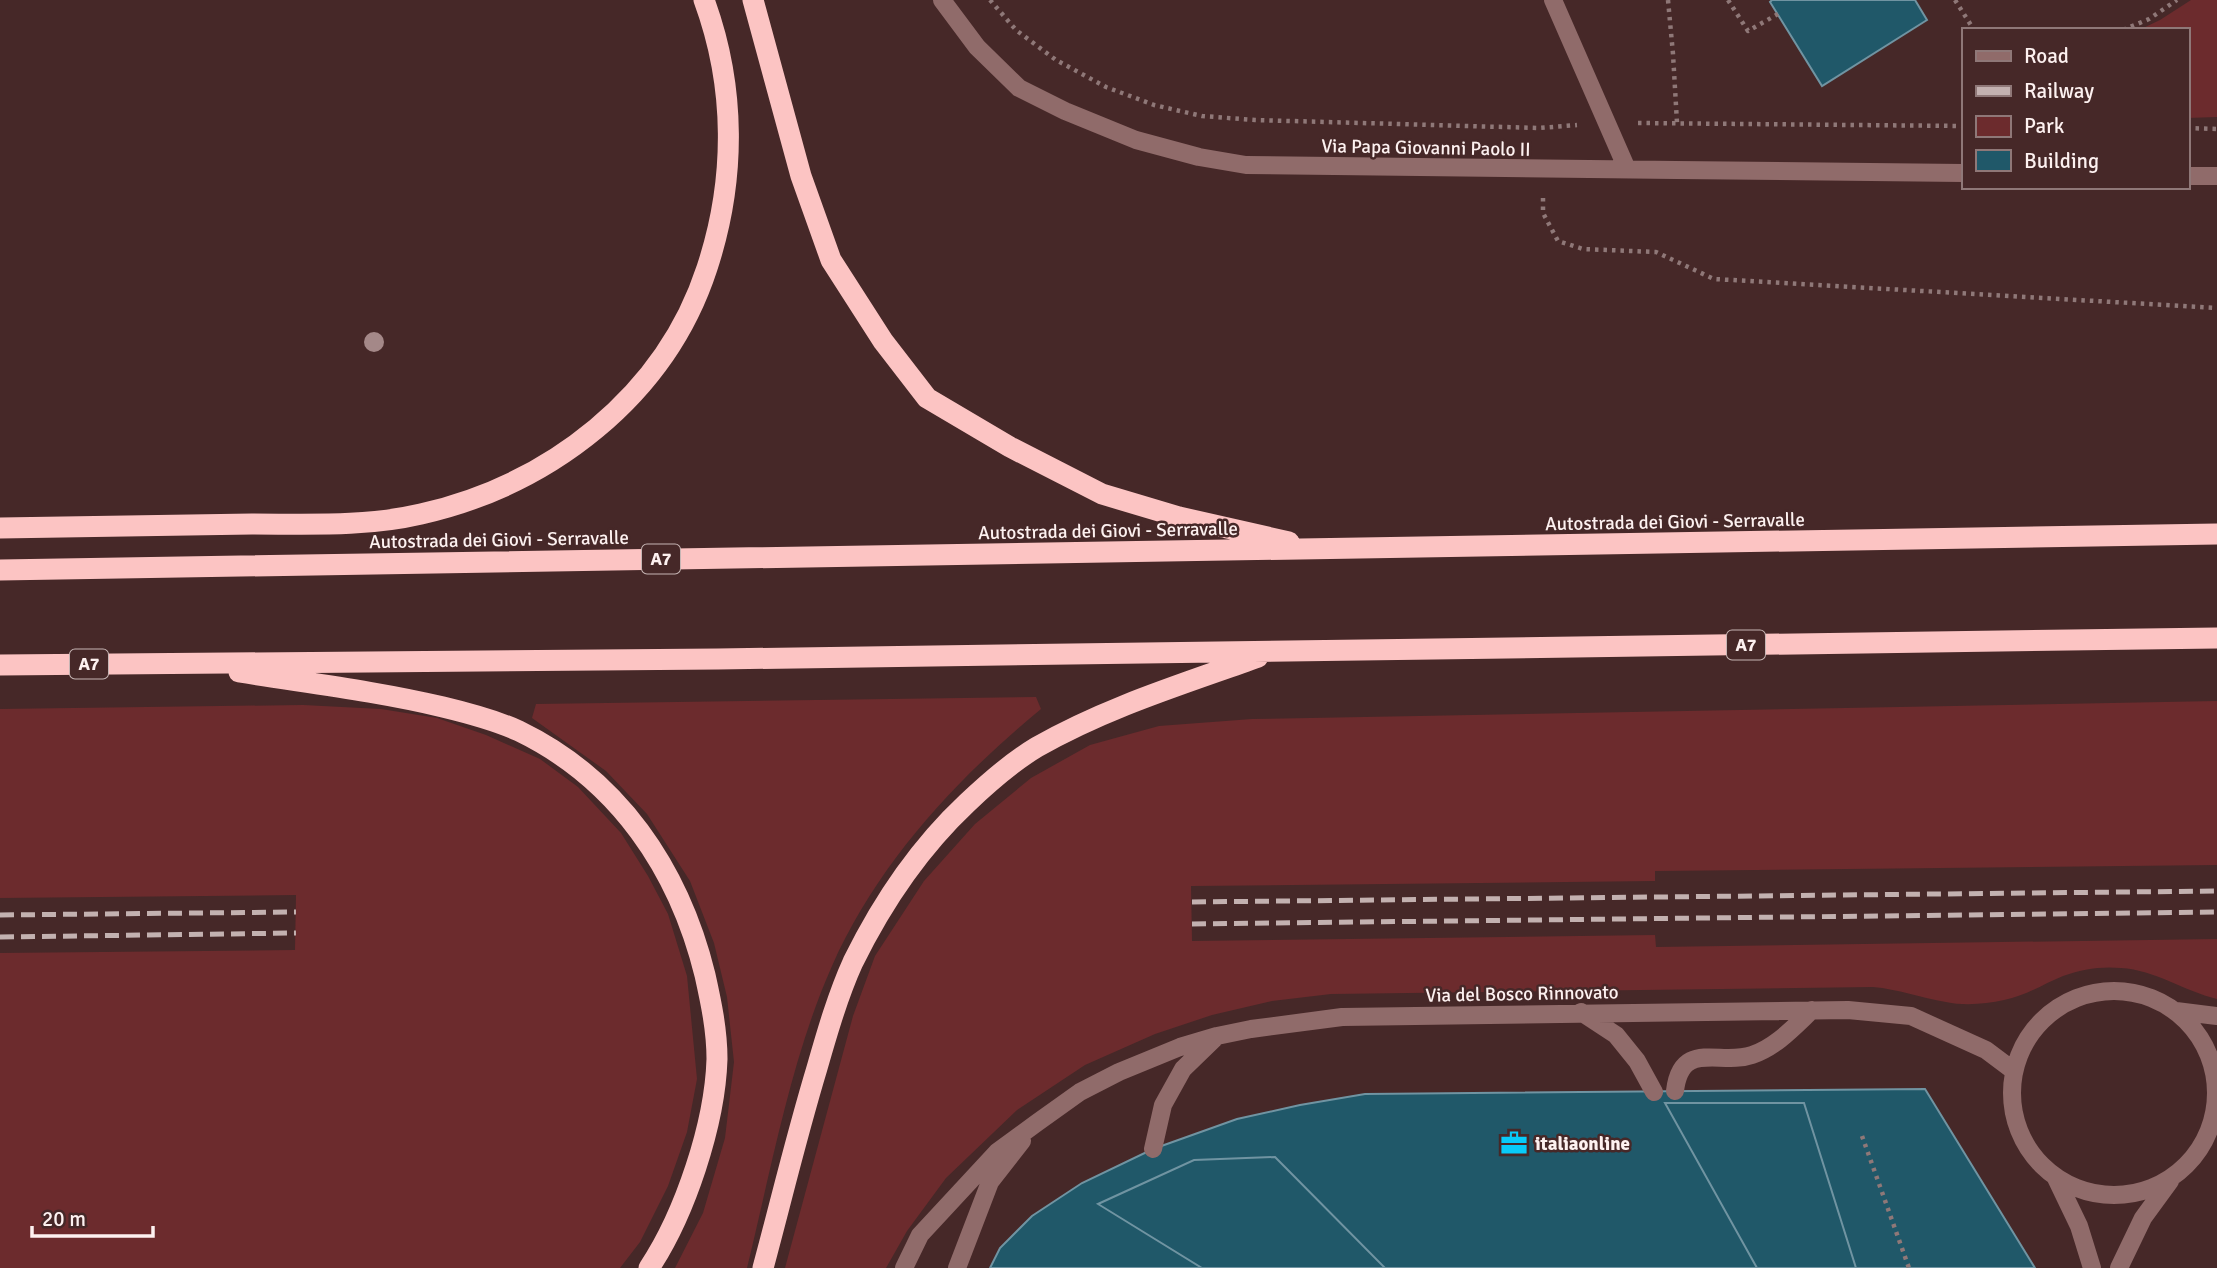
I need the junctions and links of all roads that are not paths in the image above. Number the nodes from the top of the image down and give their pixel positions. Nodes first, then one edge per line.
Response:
1 (704, 0) edge
2 (753, 0) edge
3 (942, 0) edge
4 (1553, 0) edge
5 (1627, 169) junction
6 (1962, 173) edge
7 (2189, 176) edge
8 (2217, 176) edge
9 (0, 528) edge
10 (2217, 534) edge
11 (1322, 549) junction
12 (0, 570) edge
13 (2217, 639) edge
14 (1274, 651) junction
15 (178, 662) junction
16 (0, 665) edge
17 (1812, 1010) junction
18 (2176, 1011) junction
19 (1581, 1012) junction
20 (2217, 1016) edge
21 (1217, 1036) junction
22 (2014, 1071) junction
23 (1654, 1091) dead end
24 (1675, 1091) dead end
25 (1038, 1122) junction
26 (2214, 1124) edge
27 (1153, 1149) dead end
28 (2055, 1176) junction
29 (2172, 1178) junction
30 (649, 1268) edge
31 (763, 1268) edge
32 (904, 1268) edge
33 (957, 1268) edge
34 (2092, 1268) edge
35 (2119, 1268) edge

1 - 9 highway
2 - 11 highway
3 - 5 street, Via Papa Giovanni Paolo II
4 - 5 street
5 - 6 street, Via Papa Giovanni Paolo II
7 - 8 street
10 - 11 highway, Autostrada dei Giovi - Serravalle / A7
11 - 12 highway, Autostrada dei Giovi - Serravalle / A7
13 - 14 highway, A7
14 - 15 highway, A7
14 - 31 highway
15 - 16 highway, A7
15 - 30 highway
17 - 19 street, Via del Bosco Rinnovato
17 - 22 street, Via del Bosco Rinnovato
17 - 24 street
18 - 20 street
18 - 22 street
18 - 26 street
19 - 21 street, Via del Bosco Rinnovato
19 - 23 street
21 - 25 street, Via del Bosco Rinnovato
21 - 27 street
22 - 28 street
25 - 32 street, Via del Bosco Rinnovato
25 - 33 street, Via del Bosco Rinnovato
26 - 29 street
28 - 29 street
28 - 34 street
29 - 35 street

